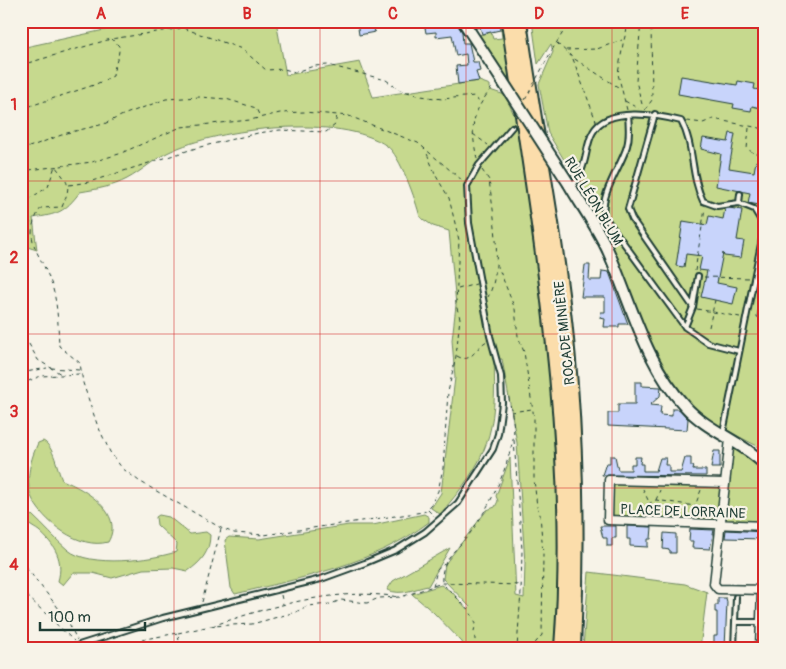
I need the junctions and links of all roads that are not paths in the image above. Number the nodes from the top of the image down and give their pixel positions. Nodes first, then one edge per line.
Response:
1 (463, 21) edge
2 (509, 21) edge
3 (519, 21) edge
4 (655, 114) junction
5 (628, 115) junction
6 (512, 127) road end
7 (570, 186) junction
8 (740, 194) dead end
9 (739, 203) junction
10 (764, 224) edge
11 (698, 276) road end
12 (693, 307) junction
13 (685, 327) junction
14 (739, 351) junction
15 (726, 437) junction
16 (765, 465) edge
17 (725, 483) junction
18 (721, 525) junction
19 (765, 526) edge
20 (764, 590) edge
21 (736, 597) dead end
22 (736, 622) junction
23 (761, 622) junction
24 (78, 645) road end
25 (562, 648) edge
26 (573, 648) edge
27 (734, 648) edge
28 (760, 648) edge

1 - 7 street, RUE LÉON BLUM, bridge
2 - 25 highway, ROCADE MINIÈRE
3 - 26 highway, ROCADE MINIÈRE
4 - 5 lane
4 - 9 lane
4 - 12 lane
5 - 7 lane
5 - 13 lane
6 - 24 lane
7 - 15 street, RUE LÉON BLUM
8 - 9 lane
9 - 10 lane
10 - 14 lane
11 - 12 lane
12 - 13 lane
13 - 14 lane
14 - 15 lane
15 - 16 street, RUE LÉON BLUM
15 - 17 street
17 - 18 street
17 - 18 street, PLACE DE LORRAINE
18 - 19 street, PLACE DE LORRAINE
18 - 20 street
20 - 23 street
21 - 22 lane
22 - 23 lane
22 - 27 lane
23 - 28 street

